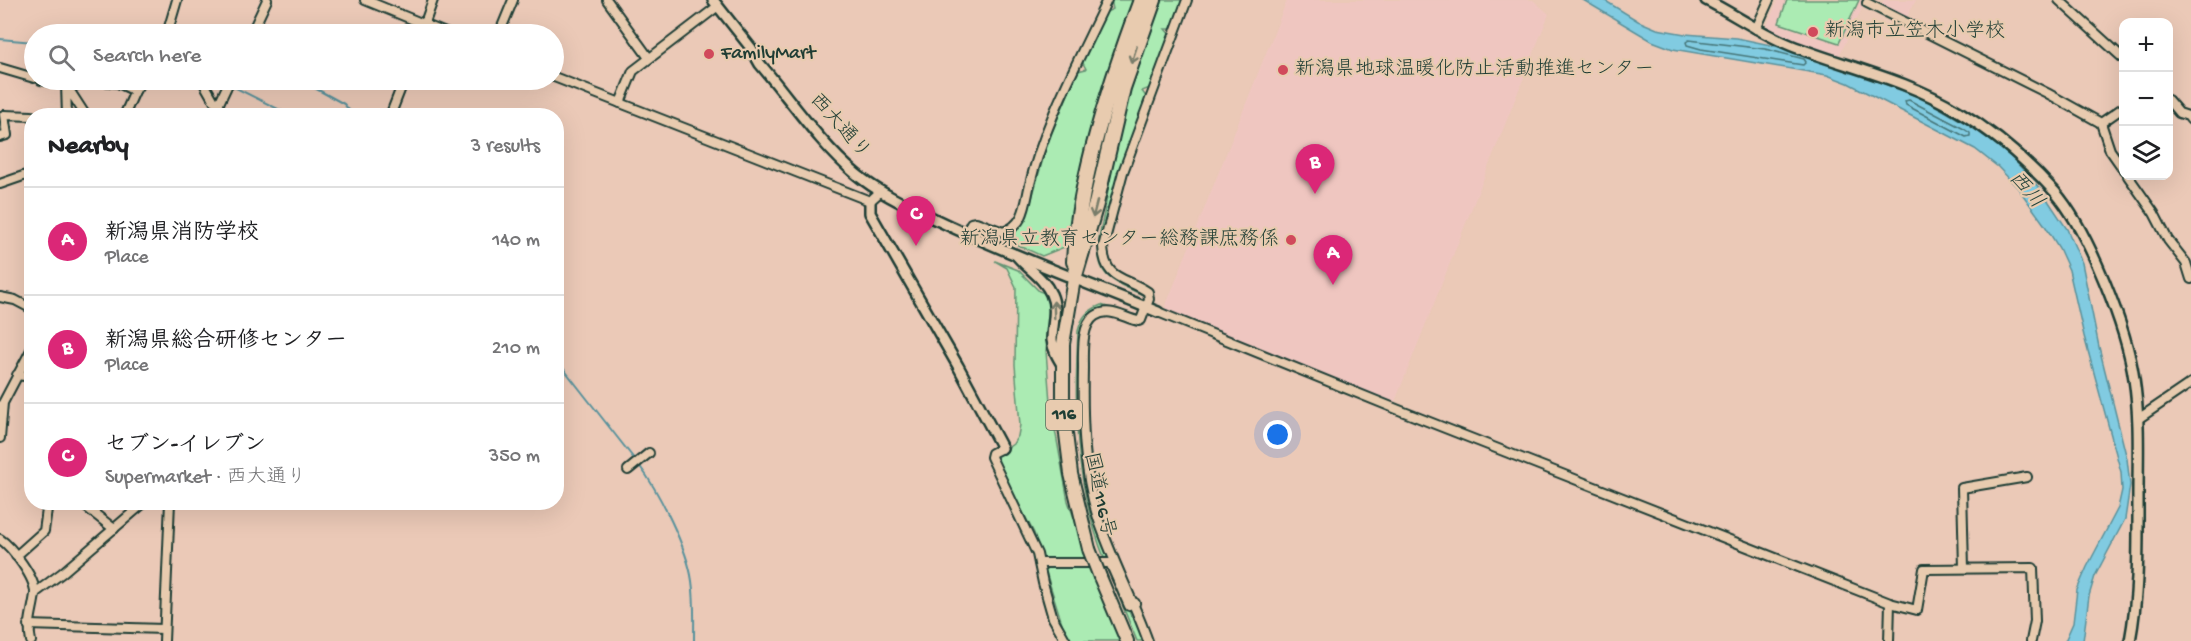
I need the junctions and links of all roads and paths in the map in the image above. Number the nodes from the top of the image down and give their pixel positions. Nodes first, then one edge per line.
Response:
1 (177, 0) edge
2 (267, 0) edge
3 (365, 0) edge
4 (433, 0) edge
5 (513, 0) edge
6 (607, 0) edge
7 (1107, 0) edge
8 (1142, 0) edge
9 (1154, 0) edge
10 (1187, 0) edge
11 (1706, 0) edge
12 (1769, 0) edge
13 (2059, 0) edge
14 (716, 3) edge
15 (1867, 3) dead end
16 (387, 4) edge
17 (170, 24) edge
18 (256, 24) edge
19 (421, 24) edge
20 (423, 24) edge
21 (503, 24) edge
22 (1756, 29) junction
23 (2119, 54) edge
24 (649, 58) junction
25 (0, 68) edge
26 (24, 75) edge
27 (564, 81) edge
28 (66, 90) edge
29 (69, 90) edge
30 (135, 90) edge
31 (208, 90) edge
32 (226, 90) edge
33 (400, 90) edge
34 (620, 103) junction
35 (219, 105) junction
36 (2173, 105) edge
37 (67, 108) edge
38 (81, 108) edge
39 (127, 108) edge
40 (217, 108) edge
41 (393, 108) edge
42 (2119, 110) edge
43 (24, 116) edge
44 (2191, 120) edge
45 (2101, 123) junction
46 (0, 136) edge
47 (2119, 163) edge
48 (24, 174) edge
49 (2131, 180) edge
50 (0, 184) edge
51 (881, 190) junction
52 (870, 201) junction
53 (966, 234) junction
54 (1016, 255) junction
55 (1074, 279) junction
56 (2191, 279) edge
57 (0, 297) edge
58 (24, 305) edge
59 (1147, 308) junction
60 (1158, 312) joint
61 (24, 362) edge
62 (1063, 366) junction
63 (17, 375) junction
64 (24, 376) edge
65 (2191, 383) edge
66 (2138, 419) junction
67 (0, 438) edge
68 (1002, 448) joint
69 (649, 453) dead end
70 (628, 470) dead end
71 (2027, 477) dead end
72 (47, 510) edge
73 (90, 510) edge
74 (136, 510) edge
75 (170, 510) edge
76 (114, 529) junction
77 (0, 539) edge
78 (16, 556) junction
79 (1039, 563) junction
80 (1964, 568) junction
81 (35, 593) junction
82 (1135, 603) junction
83 (1890, 603) junction
84 (28, 625) junction
85 (164, 629) junction
86 (31, 641) edge
87 (164, 641) edge
88 (1066, 641) edge
89 (1127, 641) edge
90 (1148, 641) edge
91 (1889, 641) edge
92 (2031, 641) edge
93 (2130, 641) edge

1 - 17 street
2 - 18 street
3 - 16 street
4 - 20 street
5 - 21 street
6 - 24 street
7 - 53 street
8 - 55 highway, 116
9 -> 55 highway, 116
10 - 59 street
11 - 22 street
12 - 22 street
13 - 23 street
14 - 24 street
14 - 51 street, 西大通り
15 - 45 street
16 - 19 street
22 - 66 street
24 - 34 street
25 - 26 street
27 - 34 street
28 - 37 street
29 - 38 street
30 - 39 street
31 - 35 street
32 - 35 street
33 - 41 street
34 - 52 street
35 - 40 street
36 - 44 street
42 - 45 street
43 - 46 street
45 - 47 street
48 - 50 street
49 - 56 street
51 - 52 street
51 - 53 street, 西大通り
52 - 68 street
53 - 54 street, 西大通り
54 - 55 street, 西大通り
62 -> 54 street
55 - 59 street, 西大通り
55 - 62 highway, 国道116号 / 116
57 - 58 street
59 - 60 street, 西大通り
59 - 82 street
60 - 83 street
61 - 63 street
62 - 89 highway, 国道116号 / 116, bridge
63 - 64 street
63 - 67 street
65 - 66 street
66 - 93 street
68 - 79 street
69 - 70 street
71 - 80 street
72 - 78 street
73 - 76 street
74 - 76 street
75 - 85 street
76 - 81 street
77 - 78 street
78 - 81 street
79 - 82 street
79 - 88 street
80 - 83 street
80 - 92 street
81 - 84 street
82 - 90 street
83 - 91 street
84 - 85 street
84 - 86 street
85 - 87 street

